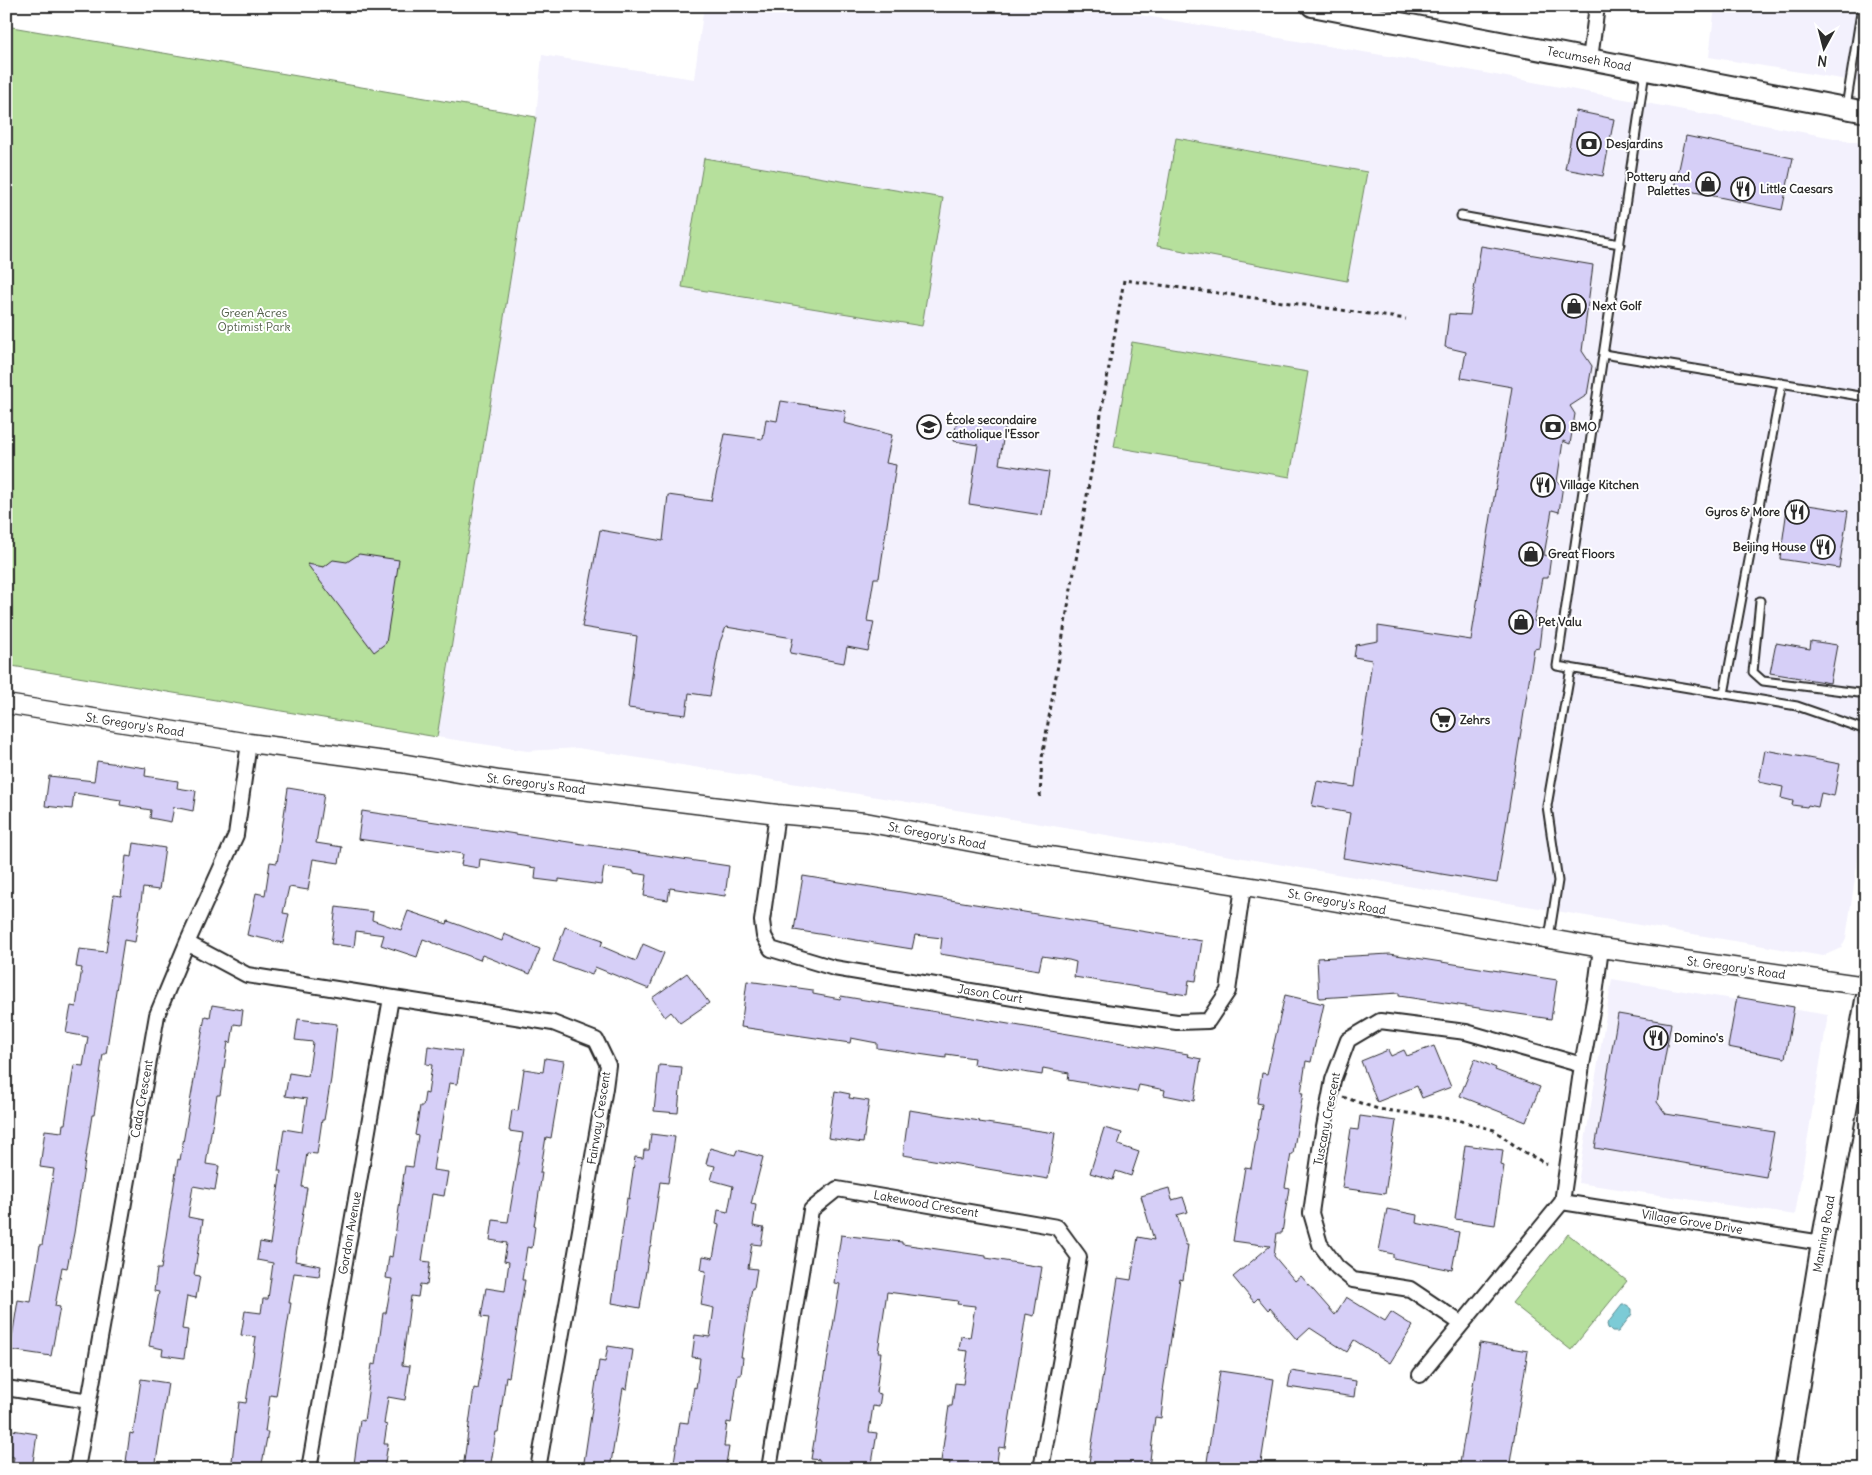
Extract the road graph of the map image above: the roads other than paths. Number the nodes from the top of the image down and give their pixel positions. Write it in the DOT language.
graph roads {
  1 [pos="1312,6"];
  2 [pos="1597,6"];
  3 [pos="1862,6"];
  4 [pos="1590,59"];
  5 [pos="1645,70"];
  6 [pos="1846,108"];
  7 [pos="1866,112"];
  8 [pos="1461,216"];
  9 [pos="1620,244"];
  10 [pos="1603,354"];
  11 [pos="1782,383"];
  12 [pos="1866,397"];
  13 [pos="1760,601"];
  14 [pos="1571,668"];
  15 [pos="1858,693"];
  16 [pos="1724,694"];
  17 [pos="6,704"];
  18 [pos="1866,730"];
  19 [pos="249,743"];
  20 [pos="777,814"];
  21 [pos="1243,887"];
  22 [pos="1548,938"];
  23 [pos="187,942"];
  24 [pos="1601,948"];
  25 [pos="1866,986"];
  26 [pos="391,998"];
  27 [pos="1866,1000"];
  28 [pos="1582,1065"];
  29 [pos="1562,1202"];
  30 [pos="1822,1243"];
  31 [pos="1462,1324"];
  32 [pos="1420,1375"];
  33 [pos="6,1388"];
  34 [pos="88,1401"];
  35 [pos="77,1469"];
  36 [pos="309,1469"];
  37 [pos="538,1469"];
  38 [pos="769,1469"];
  39 [pos="1041,1469"];
  40 [pos="1785,1469"];
  1 -- 4 [label="main road, Tecumseh Road"];
  2 -- 4 [label="street"];
  3 -- 6 [label="lane"];
  4 -- 5 [label="main road, Tecumseh Road"];
  5 -- 6 [label="main road, Tecumseh Road"];
  5 -- 9 [label="lane"];
  6 -- 7 [label="main road, Tecumseh Road"];
  8 -- 9 [label="lane"];
  9 -- 10 [label="lane"];
  10 -- 11 [label="lane"];
  10 -- 14 [label="lane"];
  11 -- 12 [label="lane"];
  11 -- 16 [label="lane"];
  13 -- 15 [label="lane"];
  14 -- 16 [label="lane"];
  14 -- 22 [label="lane"];
  16 -- 18 [label="lane"];
  17 -- 19 [label="street, St. Gregory's Road"];
  19 -- 20 [label="street, St. Gregory's Road"];
  19 -- 23 [label="street, Cada Crescent"];
  20 -- 21 [label="street, St. Gregory's Road"];
  20 -- 21 [label="street, Jason Court"];
  21 -- 22 [label="street, St. Gregory's Road"];
  22 -- 24 [label="street, St. Gregory's Road"];
  23 -- 26 [label="street, Fairway Crescent"];
  23 -- 34 [label="street, Cada Crescent"];
  24 -- 25 [label="street, St. Gregory's Road"];
  24 -- 28 [label="street"];
  26 -- 36 [label="street, Gordon Avenue"];
  26 -- 37 [label="street, Fairway Crescent"];
  27 -- 30 [label="main road, Manning Road"];
  28 -- 29 [label="street"];
  28 -- 31 [label="street, Tuscany Crescent"];
  29 -- 30 [label="street, Village Grove Drive"];
  29 -- 31 [label="street"];
  30 -- 40 [label="main road, Manning Road"];
  31 -- 32 [label="street"];
  33 -- 34 [label="street"];
  34 -- 35 [label="street, Cada Crescent"];
  38 -- 39 [label="street, Lakewood Crescent"];
}
